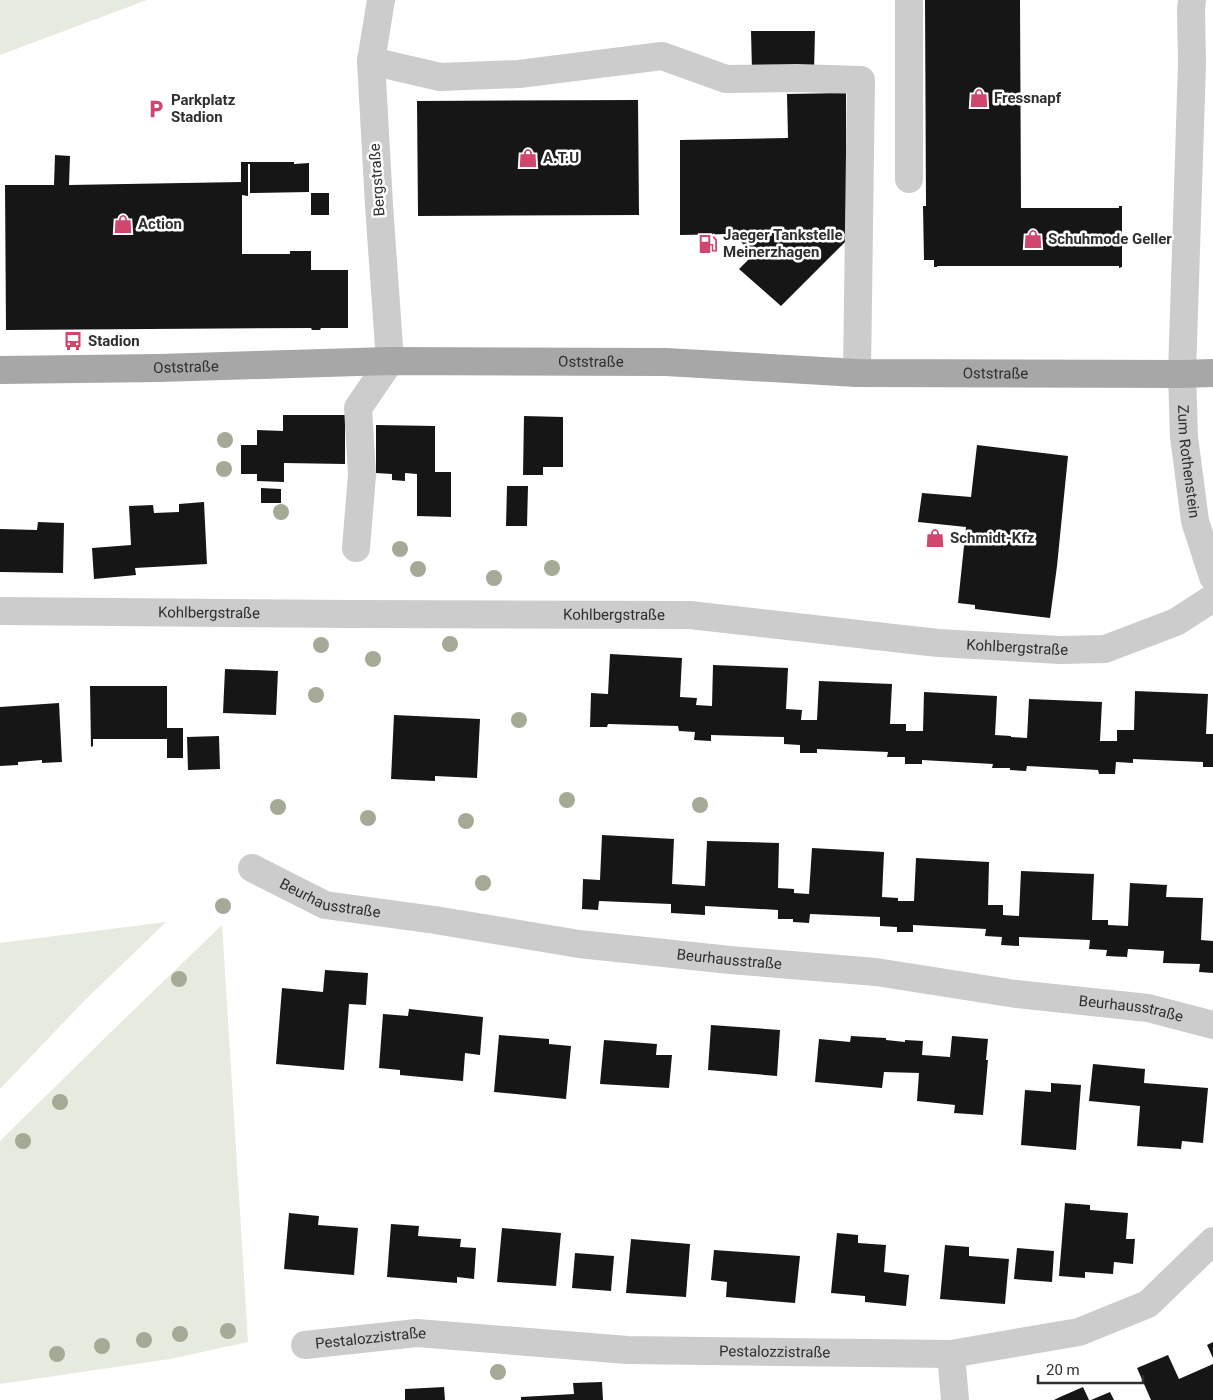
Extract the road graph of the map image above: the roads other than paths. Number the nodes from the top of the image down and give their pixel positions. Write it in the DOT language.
graph roads {
  1 [pos="381,0"];
  2 [pos="909,0"];
  3 [pos="1192,0"];
  4 [pos="371,61"];
  5 [pos="909,179"];
  6 [pos="390,361"];
  7 [pos="0,370"];
  8 [pos="857,373"];
  9 [pos="1213,373"];
  10 [pos="1182,374"];
  11 [pos="356,548"];
  12 [pos="1213,578"];
  13 [pos="1213,598"];
  14 [pos="0,611"];
  15 [pos="252,868"];
  16 [pos="1213,1025"];
  17 [pos="1213,1241"];
  18 [pos="305,1345"];
  19 [pos="951,1354"];
  20 [pos="955,1400"];
  1 -- 4 [label="street, Bergstraße"];
  2 -- 5 [label="street"];
  3 -- 10 [label="street"];
  4 -- 6 [label="street, Bergstraße"];
  4 -- 8 [label="street"];
  6 -- 7 [label="main road, Oststraße"];
  6 -- 8 [label="main road, Oststraße"];
  6 -- 11 [label="street"];
  8 -- 10 [label="main road, Oststraße"];
  9 -- 10 [label="main road, Oststraße"];
  10 -- 12 [label="street, Zum Rothenstein"];
  13 -- 14 [label="street, Kohlbergstraße"];
  15 -- 16 [label="street, Beurhausstraße"];
  17 -- 19 [label="street, Pestalozzistraße"];
  18 -- 19 [label="street, Pestalozzistraße"];
  19 -- 20 [label="street"];
}
